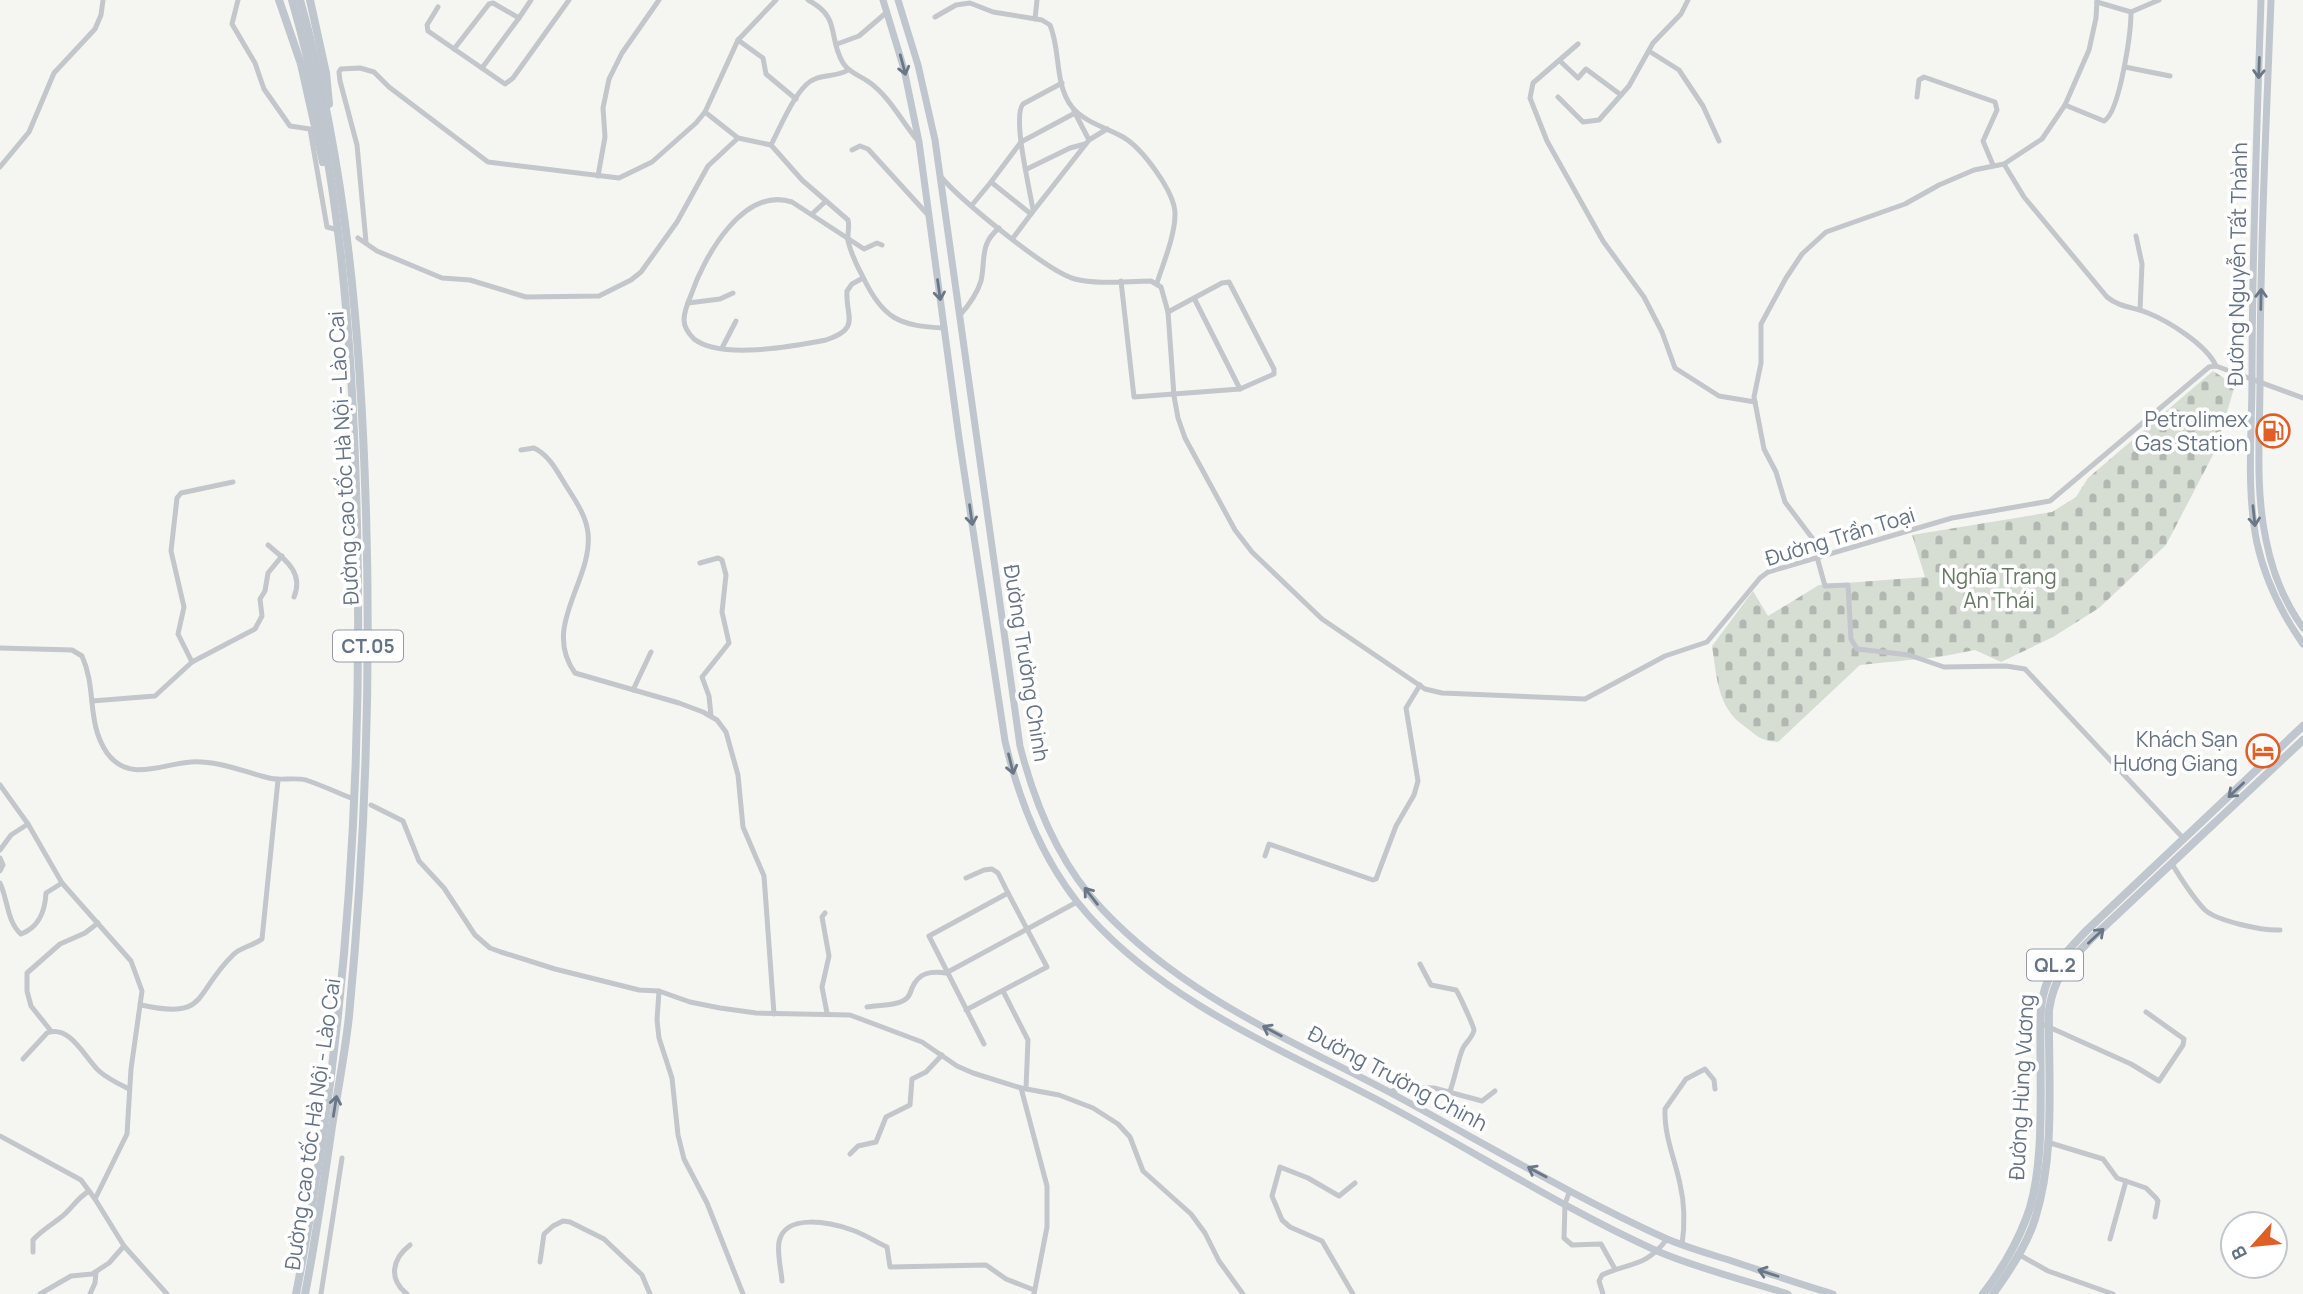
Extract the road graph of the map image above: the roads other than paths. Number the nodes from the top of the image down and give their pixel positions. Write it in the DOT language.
graph roads {
  1 [pos="103,0"];
  2 [pos="238,0"];
  3 [pos="279,0"];
  4 [pos="292,0"];
  5 [pos="300,0"];
  6 [pos="310,0"];
  7 [pos="531,0"];
  8 [pos="569,0"];
  9 [pos="659,0"];
  10 [pos="776,0"];
  11 [pos="808,0"];
  12 [pos="883,0"];
  13 [pos="898,0"];
  14 [pos="1037,0"];
  15 [pos="1688,0"];
  16 [pos="2159,0"];
  17 [pos="2261,0"];
  18 [pos="2271,0"];
  19 [pos="2097,1"];
  20 [pos="438,7"];
  21 [pos="887,12"];
  22 [pos="2131,12"];
  23 [pos="935,17"];
  24 [pos="519,18"];
  25 [pos="1035,19"];
  26 [pos="738,40"];
  27 [pos="837,44"];
  28 [pos="1578,44"];
  29 [pos="454,50"];
  30 [pos="1649,51"];
  31 [pos="1560,61"];
  32 [pos="2125,67"];
  33 [pos="482,68"];
  34 [pos="848,70"];
  35 [pos="2170,76"];
  36 [pos="1062,83"];
  37 [pos="1621,95"];
  38 [pos="1558,97"];
  39 [pos="1917,97"];
  40 [pos="796,99"];
  41 [pos="2065,105"];
  42 [pos="1073,110"];
  43 [pos="705,111"];
  44 [pos="1107,129"];
  45 [pos="331,138"];
  46 [pos="738,138"];
  47 [pos="1719,141"];
  48 [pos="919,142"];
  49 [pos="1021,142"];
  50 [pos="1087,142"];
  51 [pos="771,145"];
  52 [pos="852,150"];
  53 [pos="2004,163"];
  54 [pos="1993,165"];
  55 [pos="0,167"];
  56 [pos="1027,169"];
  57 [pos="598,176"];
  58 [pos="941,177"];
  59 [pos="990,182"];
  60 [pos="1030,192"];
  61 [pos="1044,195"];
  62 [pos="332,196"];
  63 [pos="826,201"];
  64 [pos="972,205"];
  65 [pos="1032,212"];
  66 [pos="813,214"];
  67 [pos="929,216"];
  68 [pos="999,228"];
  69 [pos="338,230"];
  70 [pos="2136,236"];
  71 [pos="358,238"];
  72 [pos="1013,238"];
  73 [pos="848,239"];
  74 [pos="366,242"];
  75 [pos="882,245"];
  76 [pos="952,260"];
  77 [pos="935,262"];
  78 [pos="863,278"];
  79 [pos="1121,281"];
  80 [pos="1157,283"];
  81 [pos="733,293"];
  82 [pos="1194,298"];
  83 [pos="688,303"];
  84 [pos="2140,310"];
  85 [pos="1168,312"];
  86 [pos="960,315"];
  87 [pos="736,321"];
  88 [pos="945,328"];
  89 [pos="722,348"];
  90 [pos="2216,366"];
  91 [pos="2252,380"];
  92 [pos="2260,383"];
  93 [pos="1240,389"];
  94 [pos="1174,396"];
  95 [pos="2303,398"];
  96 [pos="1755,402"];
  97 [pos="2256,432"];
  98 [pos="521,450"];
  99 [pos="233,482"];
  100 [pos="268,545"];
  101 [pos="1825,555"];
  102 [pos="282,556"];
  103 [pos="1817,557"];
  104 [pos="700,563"];
  105 [pos="294,597"];
  106 [pos="2303,628"];
  107 [pos="2303,644"];
  108 [pos="0,648"];
  109 [pos="651,652"];
  110 [pos="192,662"];
  111 [pos="1420,685"];
  112 [pos="633,690"];
  113 [pos="92,701"];
  114 [pos="711,716"];
  115 [pos="2303,726"];
  116 [pos="1019,740"];
  117 [pos="2303,740"];
  118 [pos="1006,743"];
  119 [pos="278,780"];
  120 [pos="0,785"];
  121 [pos="351,798"];
  122 [pos="371,805"];
  123 [pos="28,824"];
  124 [pos="2184,839"];
  125 [pos="2192,845"];
  126 [pos="0,850"];
  127 [pos="1265,856"];
  128 [pos="0,858"];
  129 [pos="2172,864"];
  130 [pos="0,872"];
  131 [pos="966,878"];
  132 [pos="0,883"];
  133 [pos="62,883"];
  134 [pos="1008,893"];
  135 [pos="1077,902"];
  136 [pos="825,912"];
  137 [pos="98,923"];
  138 [pos="1028,930"];
  139 [pos="2280,930"];
  140 [pos="1125,932"];
  141 [pos="1115,943"];
  142 [pos="1420,964"];
  143 [pos="946,973"];
  144 [pos="659,991"];
  145 [pos="1003,991"];
  146 [pos="141,1005"];
  147 [pos="867,1007"];
  148 [pos="966,1010"];
  149 [pos="2146,1012"];
  150 [pos="827,1013"];
  151 [pos="774,1014"];
  152 [pos="2040,1023"];
  153 [pos="2049,1028"];
  154 [pos="51,1031"];
  155 [pos="984,1044"];
  156 [pos="942,1055"];
  157 [pos="23,1059"];
  158 [pos="1024,1088"];
  159 [pos="129,1089"];
  160 [pos="1715,1089"];
  161 [pos="1450,1091"];
  162 [pos="1494,1091"];
  163 [pos="1389,1092"];
  164 [pos="0,1136"];
  165 [pos="2047,1142"];
  166 [pos="850,1154"];
  167 [pos="342,1158"];
  168 [pos="2126,1181"];
  169 [pos="1354,1183"];
  170 [pos="1570,1190"];
  171 [pos="89,1191"];
  172 [pos="95,1199"];
  173 [pos="1565,1204"];
  174 [pos="2155,1217"];
  175 [pos="2110,1238"];
  176 [pos="1667,1239"];
  177 [pos="410,1245"];
  178 [pos="1682,1245"];
  179 [pos="124,1246"];
  180 [pos="1658,1251"];
  181 [pos="33,1252"];
  182 [pos="2018,1254"];
  183 [pos="540,1262"];
  184 [pos="1615,1269"];
  185 [pos="96,1272"];
  186 [pos="782,1281"];
  187 [pos="1034,1292"];
  188 [pos="40,1294"];
  189 [pos="90,1294"];
  190 [pos="167,1294"];
  191 [pos="296,1294"];
  192 [pos="305,1294"];
  193 [pos="321,1294"];
  194 [pos="407,1294"];
  195 [pos="650,1294"];
  196 [pos="743,1294"];
  197 [pos="1243,1294"];
  198 [pos="1353,1294"];
  199 [pos="1603,1294"];
  200 [pos="1788,1294"];
  201 [pos="1833,1294"];
  202 [pos="1983,1294"];
  203 [pos="1993,1294"];
  204 [pos="2113,1294"];
  1 -- 55 [label="street"];
  2 -- 69 [label="street"];
  3 -- 62 [label="highway"];
  4 -- 62 [label="highway, Đường cao tốc Hà Nội - Lào Cai / CT.05"];
  5 -- 45 [label="highway, Đường cao tốc Hà Nội - Lào Cai / CT.05"];
  6 -- 45 [label="highway"];
  7 -- 24 [label="street"];
  8 -- 33 [label="street"];
  9 -- 57 [label="street"];
  10 -- 26 [label="street"];
  11 -- 27 [label="street"];
  12 -- 21 [label="main road, Đường Trường Chinh"];
  13 -- 58 [label="main road, Đường Trường Chinh"];
  14 -- 25 [label="street"];
  15 -- 30 [label="street"];
  16 -- 22 [label="street"];
  17 -- 91 [label="main road, Đường Nguyễn Tất Thành, one-way"];
  92 -- 18 [label="main road, Đường Nguyễn Tất Thành, one-way"];
  19 -- 22 [label="street"];
  19 -- 41 [label="street"];
  20 -- 29 [label="street"];
  21 -- 27 [label="street"];
  21 -- 48 [label="main road, Đường Trường Chinh, one-way"];
  22 -- 32 [label="street"];
  23 -- 25 [label="street"];
  24 -- 29 [label="street"];
  24 -- 33 [label="street"];
  25 -- 36 [label="street"];
  26 -- 40 [label="street"];
  26 -- 43 [label="street"];
  27 -- 34 [label="street"];
  28 -- 31 [label="street"];
  29 -- 33 [label="street"];
  30 -- 37 [label="street"];
  30 -- 47 [label="street"];
  31 -- 37 [label="street"];
  31 -- 96 [label="street"];
  32 -- 35 [label="street"];
  32 -- 41 [label="street"];
  34 -- 40 [label="street"];
  34 -- 48 [label="street"];
  36 -- 42 [label="street"];
  36 -- 49 [label="street"];
  37 -- 38 [label="street"];
  39 -- 54 [label="street"];
  40 -- 51 [label="street"];
  41 -- 53 [label="street"];
  42 -- 44 [label="street"];
  42 -- 49 [label="street"];
  42 -- 50 [label="street"];
  43 -- 46 [label="street"];
  43 -- 57 [label="street"];
  44 -- 50 [label="street"];
  44 -- 80 [label="street"];
  192 -- 45 [label="highway, Đường cao tốc Hà Nội - Lào Cai / CT.05, one-way"];
  46 -- 51 [label="street"];
  46 -- 74 [label="street"];
  48 -- 67 [label="main road, Đường Trường Chinh"];
  49 -- 56 [label="street"];
  49 -- 59 [label="street"];
  50 -- 56 [label="street"];
  50 -- 61 [label="street"];
  51 -- 63 [label="street"];
  52 -- 67 [label="street"];
  53 -- 54 [label="street"];
  53 -- 84 [label="street"];
  54 -- 96 [label="street"];
  56 -- 60 [label="street"];
  57 -- 74 [label="street"];
  58 -- 64 [label="street"];
  58 -- 76 [label="main road, Đường Trường Chinh"];
  59 -- 64 [label="street"];
  59 -- 65 [label="street"];
  60 -- 61 [label="street"];
  60 -- 65 [label="street"];
  61 -- 65 [label="street"];
  62 -- 191 [label="highway, Đường cao tốc Hà Nội - Lào Cai / CT.05"];
  63 -- 66 [label="street"];
  63 -- 73 [label="street"];
  64 -- 68 [label="street"];
  65 -- 72 [label="street"];
  66 -- 73 [label="street"];
  66 -- 83 [label="street"];
  67 -- 77 [label="main road, Đường Trường Chinh"];
  68 -- 72 [label="street"];
  68 -- 86 [label="street"];
  70 -- 84 [label="street"];
  71 -- 74 [label="street"];
  72 -- 79 [label="street"];
  73 -- 75 [label="street"];
  73 -- 78 [label="street"];
  76 -- 77 [label="main road"];
  76 -- 86 [label="main road, Đường Trường Chinh"];
  77 -- 88 [label="main road, Đường Trường Chinh, one-way"];
  78 -- 88 [label="street"];
  78 -- 89 [label="street"];
  79 -- 80 [label="street"];
  79 -- 94 [label="street"];
  80 -- 85 [label="street, Đường Trần Toại"];
  81 -- 83 [label="street"];
  82 -- 85 [label="street"];
  82 -- 93 [label="street"];
  82 -- 93 [label="street"];
  83 -- 89 [label="street"];
  84 -- 90 [label="street"];
  85 -- 94 [label="street, Đường Trần Toại"];
  86 -- 116 [label="main road, Đường Trường Chinh"];
  87 -- 89 [label="street"];
  88 -- 118 [label="main road, Đường Trường Chinh, one-way"];
  90 -- 91 [label="street"];
  90 -- 101 [label="street, Đường Trần Toại"];
  91 -- 92 [label="street"];
  91 -- 97 [label="main road, Đường Nguyễn Tất Thành"];
  92 -- 95 [label="street"];
  92 -- 97 [label="main road, Đường Nguyễn Tất Thành"];
  93 -- 94 [label="street"];
  94 -- 111 [label="street, Đường Trần Toại"];
  96 -- 101 [label="street"];
  97 -- 106 [label="main road, Đường Nguyễn Tất Thành"];
  97 -- 107 [label="main road, Đường Nguyễn Tất Thành, one-way"];
  98 -- 112 [label="street"];
  99 -- 110 [label="street"];
  100 -- 102 [label="street"];
  101 -- 103 [label="street, Đường Trần Toại"];
  102 -- 105 [label="street"];
  102 -- 110 [label="street"];
  103 -- 111 [label="street, Đường Trần Toại"];
  103 -- 124 [label="street"];
  104 -- 114 [label="street"];
  108 -- 113 [label="street"];
  109 -- 112 [label="street"];
  110 -- 113 [label="street"];
  111 -- 127 [label="street"];
  112 -- 114 [label="street"];
  113 -- 119 [label="street"];
  114 -- 151 [label="street"];
  115 -- 124 [label="highway, Đường Hùng Vương / QL.2, one-way"];
  116 -- 118 [label="main road"];
  140 -- 116 [label="main road, Đường Trường Chinh, one-way"];
  117 -- 125 [label="highway, Đường Hùng Vương / QL.2"];
  118 -- 135 [label="main road, Đường Trường Chinh, one-way"];
  119 -- 121 [label="street"];
  119 -- 146 [label="street"];
  120 -- 123 [label="street"];
  122 -- 144 [label="street"];
  123 -- 126 [label="street"];
  123 -- 133 [label="street"];
  124 -- 125 [label="street"];
  124 -- 152 [label="highway, Đường Hùng Vương / QL.2"];
  125 -- 129 [label="highway, Đường Hùng Vương / QL.2"];
  128 -- 130 [label="street"];
  129 -- 139 [label="street"];
  153 -- 129 [label="highway, Đường Hùng Vương / QL.2, one-way"];
  131 -- 134 [label="street"];
  132 -- 133 [label="street"];
  133 -- 137 [label="street"];
  134 -- 138 [label="street"];
  134 -- 143 [label="street"];
  135 -- 138 [label="street"];
  135 -- 141 [label="main road, Đường Trường Chinh"];
  136 -- 150 [label="street"];
  137 -- 146 [label="street"];
  137 -- 154 [label="street"];
  138 -- 143 [label="street"];
  138 -- 145 [label="street"];
  140 -- 141 [label="main road"];
  163 -- 140 [label="main road, Đường Trường Chinh, one-way"];
  141 -- 173 [label="main road, Đường Trường Chinh"];
  142 -- 161 [label="street"];
  143 -- 147 [label="street"];
  143 -- 148 [label="street"];
  144 -- 151 [label="street"];
  144 -- 196 [label="street"];
  145 -- 148 [label="street"];
  145 -- 158 [label="street"];
  146 -- 159 [label="street"];
  148 -- 155 [label="street"];
  149 -- 153 [label="street"];
  150 -- 151 [label="street"];
  150 -- 156 [label="street"];
  152 -- 153 [label="street"];
  152 -- 202 [label="highway, Đường Hùng Vương / QL.2"];
  153 -- 165 [label="highway, Đường Hùng Vương / QL.2"];
  154 -- 157 [label="street"];
  154 -- 159 [label="street"];
  156 -- 158 [label="street"];
  156 -- 166 [label="street"];
  158 -- 187 [label="street"];
  158 -- 197 [label="street"];
  159 -- 172 [label="street"];
  160 -- 178 [label="street"];
  161 -- 162 [label="street"];
  161 -- 163 [label="street"];
  170 -- 163 [label="main road, Đường Trường Chinh, one-way"];
  164 -- 171 [label="street"];
  165 -- 168 [label="street"];
  165 -- 182 [label="highway, Đường Hùng Vương / QL.2"];
  167 -- 193 [label="street"];
  168 -- 174 [label="street"];
  168 -- 175 [label="street"];
  169 -- 198 [label="street"];
  170 -- 173 [label="street"];
  170 -- 176 [label="main road, Đường Trường Chinh"];
  171 -- 172 [label="street"];
  171 -- 181 [label="street"];
  172 -- 179 [label="street"];
  173 -- 180 [label="main road, Đường Trường Chinh"];
  173 -- 184 [label="street"];
  176 -- 178 [label="main road, Đường Trường Chinh"];
  176 -- 180 [label="street"];
  177 -- 194 [label="street"];
  201 -- 178 [label="main road, Đường Trường Chinh, one-way"];
  179 -- 185 [label="street"];
  179 -- 190 [label="street"];
  180 -- 184 [label="street"];
  180 -- 200 [label="main road, Đường Trường Chinh"];
  182 -- 203 [label="highway, Đường Hùng Vương / QL.2"];
  182 -- 204 [label="street"];
  183 -- 195 [label="street"];
  184 -- 199 [label="street"];
  185 -- 188 [label="street"];
  185 -- 189 [label="street"];
  186 -- 187 [label="street"];
}
